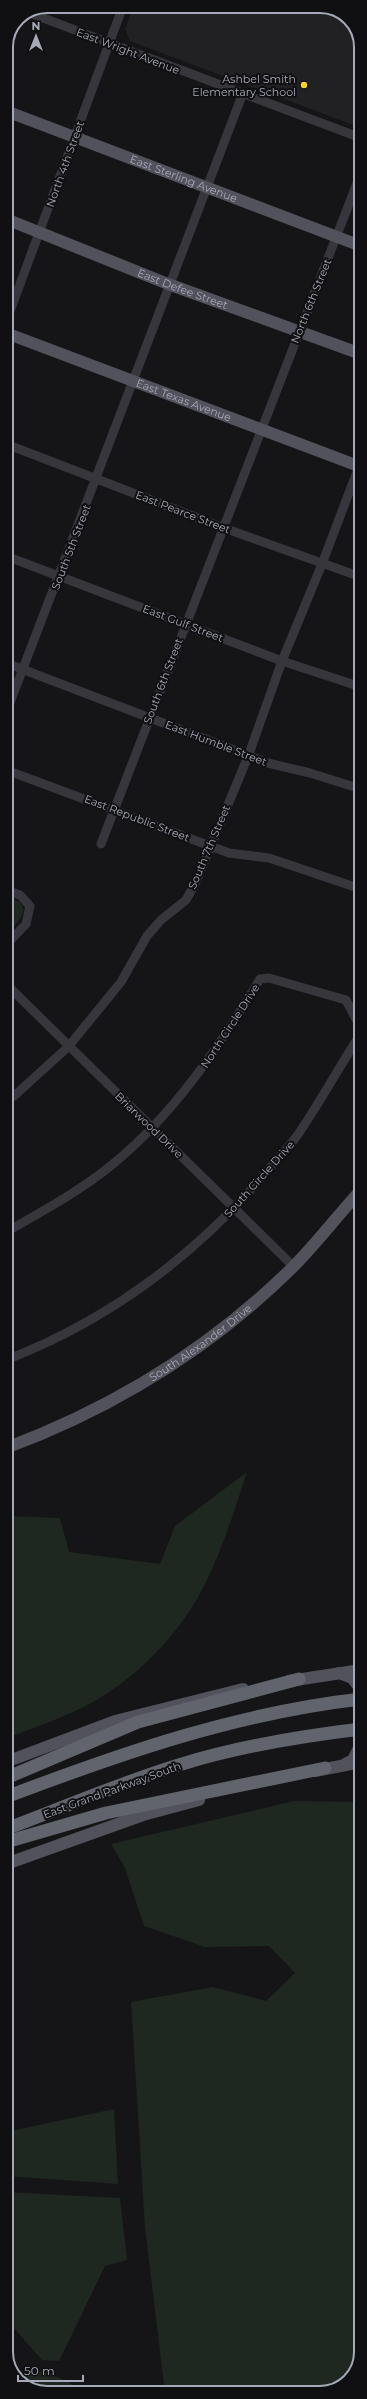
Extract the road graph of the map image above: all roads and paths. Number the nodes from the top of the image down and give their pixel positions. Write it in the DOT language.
graph roads {
  1 [pos="120,13"];
  2 [pos="36,15"];
  3 [pos="108,44"];
  4 [pos="243,93"];
  5 [pos="13,114"];
  6 [pos="354,135"];
  7 [pos="74,137"];
  8 [pos="207,188"];
  9 [pos="354,192"];
  10 [pos="13,222"];
  11 [pos="40,232"];
  12 [pos="337,237"];
  13 [pos="354,243"];
  14 [pos="168,284"];
  15 [pos="13,303"];
  16 [pos="299,331"];
  17 [pos="13,336"];
  18 [pos="354,351"];
  19 [pos="134,380"];
  20 [pos="262,429"];
  21 [pos="13,447"];
  22 [pos="354,463"];
  23 [pos="96,478"];
  24 [pos="354,481"];
  25 [pos="224,528"];
  26 [pos="13,559"];
  27 [pos="322,564"];
  28 [pos="354,575"];
  29 [pos="59,577"];
  30 [pos="185,624"];
  31 [pos="282,661"];
  32 [pos="13,666"];
  33 [pos="23,670"];
  34 [pos="354,685"];
  35 [pos="13,695"];
  36 [pos="150,718"];
  37 [pos="249,754"];
  38 [pos="13,772"];
  39 [pos="354,787"];
  40 [pos="114,808"];
  41 [pos="101,844"];
  42 [pos="210,846"];
  43 [pos="354,887"];
  44 [pos="13,892"];
  45 [pos="13,938"];
  46 [pos="295,985"];
  47 [pos="13,991"];
  48 [pos="354,1015"];
  49 [pos="354,1044"];
  50 [pos="68,1047"];
  51 [pos="13,1096"];
  52 [pos="152,1127"];
  53 [pos="354,1198"];
  54 [pos="234,1209"];
  55 [pos="13,1228"];
  56 [pos="294,1266"];
  57 [pos="13,1357"];
  58 [pos="13,1445"];
  59 [pos="349,1671"];
  60 [pos="299,1679"];
  61 [pos="354,1680"];
  62 [pos="354,1700"];
  63 [pos="354,1730"];
  64 [pos="354,1758"];
  65 [pos="13,1759"];
  66 [pos="354,1763"];
  67 [pos="345,1764"];
  68 [pos="325,1768"];
  69 [pos="13,1775"];
  70 [pos="13,1794"];
  71 [pos="13,1827"];
  72 [pos="13,1840"];
  73 [pos="13,1861"];
  1 -- 3 [label="street, North 4th Street"];
  2 -- 3 [label="street, East Wright Avenue"];
  3 -- 4 [label="street, East Wright Avenue"];
  3 -- 7 [label="street, North 4th Street"];
  4 -- 6 [label="street, East Wright Avenue"];
  4 -- 8 [label="street, South 5th Street"];
  5 -- 7 [label="main road, East Sterling Avenue"];
  7 -- 8 [label="main road, East Sterling Avenue"];
  7 -- 11 [label="street, North 4th Street"];
  8 -- 12 [label="main road, East Sterling Avenue"];
  8 -- 14 [label="street, South 5th Street"];
  9 -- 12 [label="street, North 6th Street"];
  10 -- 11 [label="main road, East Defee Street"];
  11 -- 14 [label="main road, East Defee Street"];
  11 -- 15 [label="street, North 4th Street"];
  12 -- 13 [label="main road, East Sterling Avenue"];
  12 -- 16 [label="street, North 6th Street"];
  14 -- 16 [label="main road, East Defee Street"];
  14 -- 19 [label="street, South 5th Street"];
  16 -- 18 [label="main road, East Defee Street"];
  16 -- 20 [label="street, North 6th Street"];
  17 -- 19 [label="main road, East Texas Avenue"];
  19 -- 20 [label="main road, East Texas Avenue"];
  19 -- 23 [label="street, South 5th Street"];
  20 -- 22 [label="main road, East Texas Avenue"];
  20 -- 25 [label="street, South 6th Street"];
  21 -- 23 [label="street, East Pearce Street"];
  23 -- 25 [label="street, East Pearce Street"];
  23 -- 29 [label="street, South 5th Street"];
  24 -- 27 [label="street, South 7th Street"];
  25 -- 27 [label="street, East Pearce Street"];
  25 -- 30 [label="street, South 6th Street"];
  26 -- 29 [label="street, East Gulf Street"];
  27 -- 28 [label="street, East Pearce Street"];
  27 -- 31 [label="street, South 7th Street"];
  29 -- 30 [label="street, East Gulf Street"];
  29 -- 33 [label="street, South 5th Street"];
  30 -- 31 [label="street, East Gulf Street"];
  30 -- 36 [label="street, South 6th Street"];
  31 -- 34 [label="street, East Gulf Street"];
  31 -- 37 [label="street, South 7th Street"];
  32 -- 33 [label="street, East Humble Street"];
  33 -- 35 [label="street, South 5th Street"];
  33 -- 36 [label="street, East Humble Street"];
  36 -- 37 [label="street, East Humble Street"];
  36 -- 40 [label="street, South 6th Street"];
  37 -- 39 [label="street, East Humble Street"];
  37 -- 42 [label="street, South 7th Street"];
  38 -- 40 [label="street, East Republic Street"];
  40 -- 41 [label="street, South 6th Street"];
  40 -- 42 [label="street, East Republic Street"];
  42 -- 43 [label="street, East Republic Street"];
  42 -- 50 [label="street, South 7th Street"];
  44 -- 45 [label="street"];
  46 -- 48 [label="street, South Circle Drive"];
  46 -- 52 [label="street, North Circle Drive"];
  47 -- 50 [label="street, Briarwood Drive"];
  49 -- 54 [label="street, South Circle Drive"];
  50 -- 51 [label="street, South 7th Street"];
  50 -- 52 [label="street, Briarwood Drive"];
  52 -- 54 [label="street, Briarwood Drive"];
  52 -- 55 [label="street, North Circle Drive"];
  53 -- 56 [label="main road, South Alexander Drive"];
  54 -- 56 [label="street, Briarwood Drive"];
  54 -- 57 [label="street, South Circle Drive"];
  56 -- 58 [label="main road, South Alexander Drive"];
  59 -- 60 [label="main road"];
  59 -- 61 [label="main road"];
  60 -- 65 [label="main road"];
  60 -- 69 [label="highway"];
  62 -- 70 [label="highway"];
  63 -- 71 [label="highway, East Grand Parkway South"];
  64 -- 67 [label="main road"];
  66 -- 67 [label="main road"];
  67 -- 68 [label="main road"];
  68 -- 72 [label="highway"];
  68 -- 73 [label="main road"];
}
